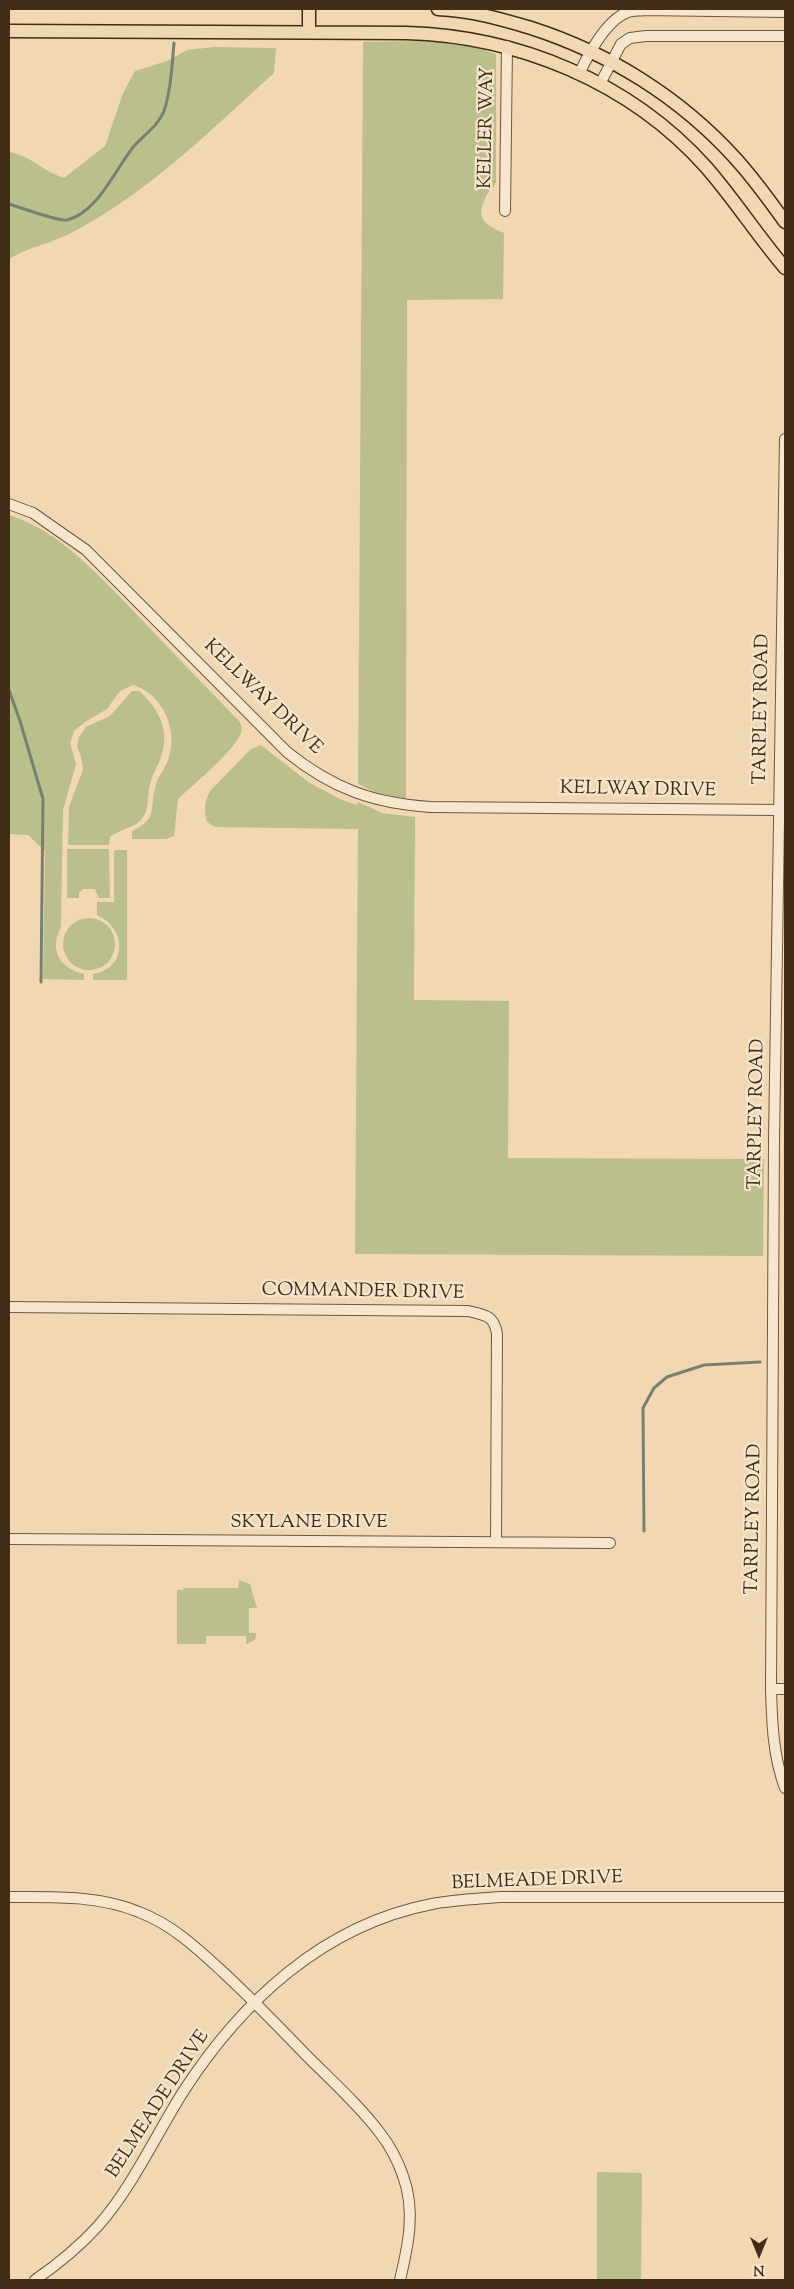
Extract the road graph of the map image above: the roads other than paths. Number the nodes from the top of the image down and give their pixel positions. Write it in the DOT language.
graph roads {
  1 [pos="309,9"];
  2 [pos="438,9"];
  3 [pos="785,12"];
  4 [pos="9,31"];
  5 [pos="309,32"];
  6 [pos="785,36"];
  7 [pos="507,46"];
  8 [pos="591,50"];
  9 [pos="612,63"];
  10 [pos="579,74"];
  11 [pos="600,84"];
  12 [pos="505,211"];
  13 [pos="785,222"];
  14 [pos="785,268"];
  15 [pos="785,439"];
  16 [pos="9,504"];
  17 [pos="778,810"];
  18 [pos="9,1307"];
  19 [pos="9,1539"];
  20 [pos="496,1542"];
  21 [pos="610,1543"];
  22 [pos="771,1689"];
  23 [pos="785,1689"];
  24 [pos="785,1788"];
  25 [pos="9,1897"];
  26 [pos="785,1897"];
  27 [pos="254,2001"];
  28 [pos="35,2280"];
  29 [pos="400,2280"];
  1 -- 5 [label="main road"];
  2 -- 8 [label="main road"];
  3 -- 8 [label="street"];
  4 -- 5 [label="main road"];
  5 -- 7 [label="main road"];
  6 -- 9 [label="street"];
  7 -- 10 [label="main road"];
  7 -- 12 [label="street, KELLER WAY"];
  8 -- 9 [label="main road"];
  8 -- 10 [label="street"];
  9 -- 11 [label="street"];
  9 -- 13 [label="main road"];
  10 -- 11 [label="main road"];
  11 -- 14 [label="main road"];
  15 -- 17 [label="street, TARPLEY ROAD"];
  16 -- 17 [label="street, KELLWAY DRIVE"];
  17 -- 22 [label="street, TARPLEY ROAD"];
  18 -- 20 [label="street, COMMANDER DRIVE"];
  19 -- 20 [label="street, SKYLANE DRIVE"];
  20 -- 21 [label="street, SKYLANE DRIVE"];
  22 -- 23 [label="street"];
  22 -- 24 [label="street, TARPLEY ROAD"];
  25 -- 27 [label="street"];
  26 -- 27 [label="street, BELMEADE DRIVE"];
  27 -- 28 [label="street, BELMEADE DRIVE"];
  27 -- 29 [label="street"];
}
